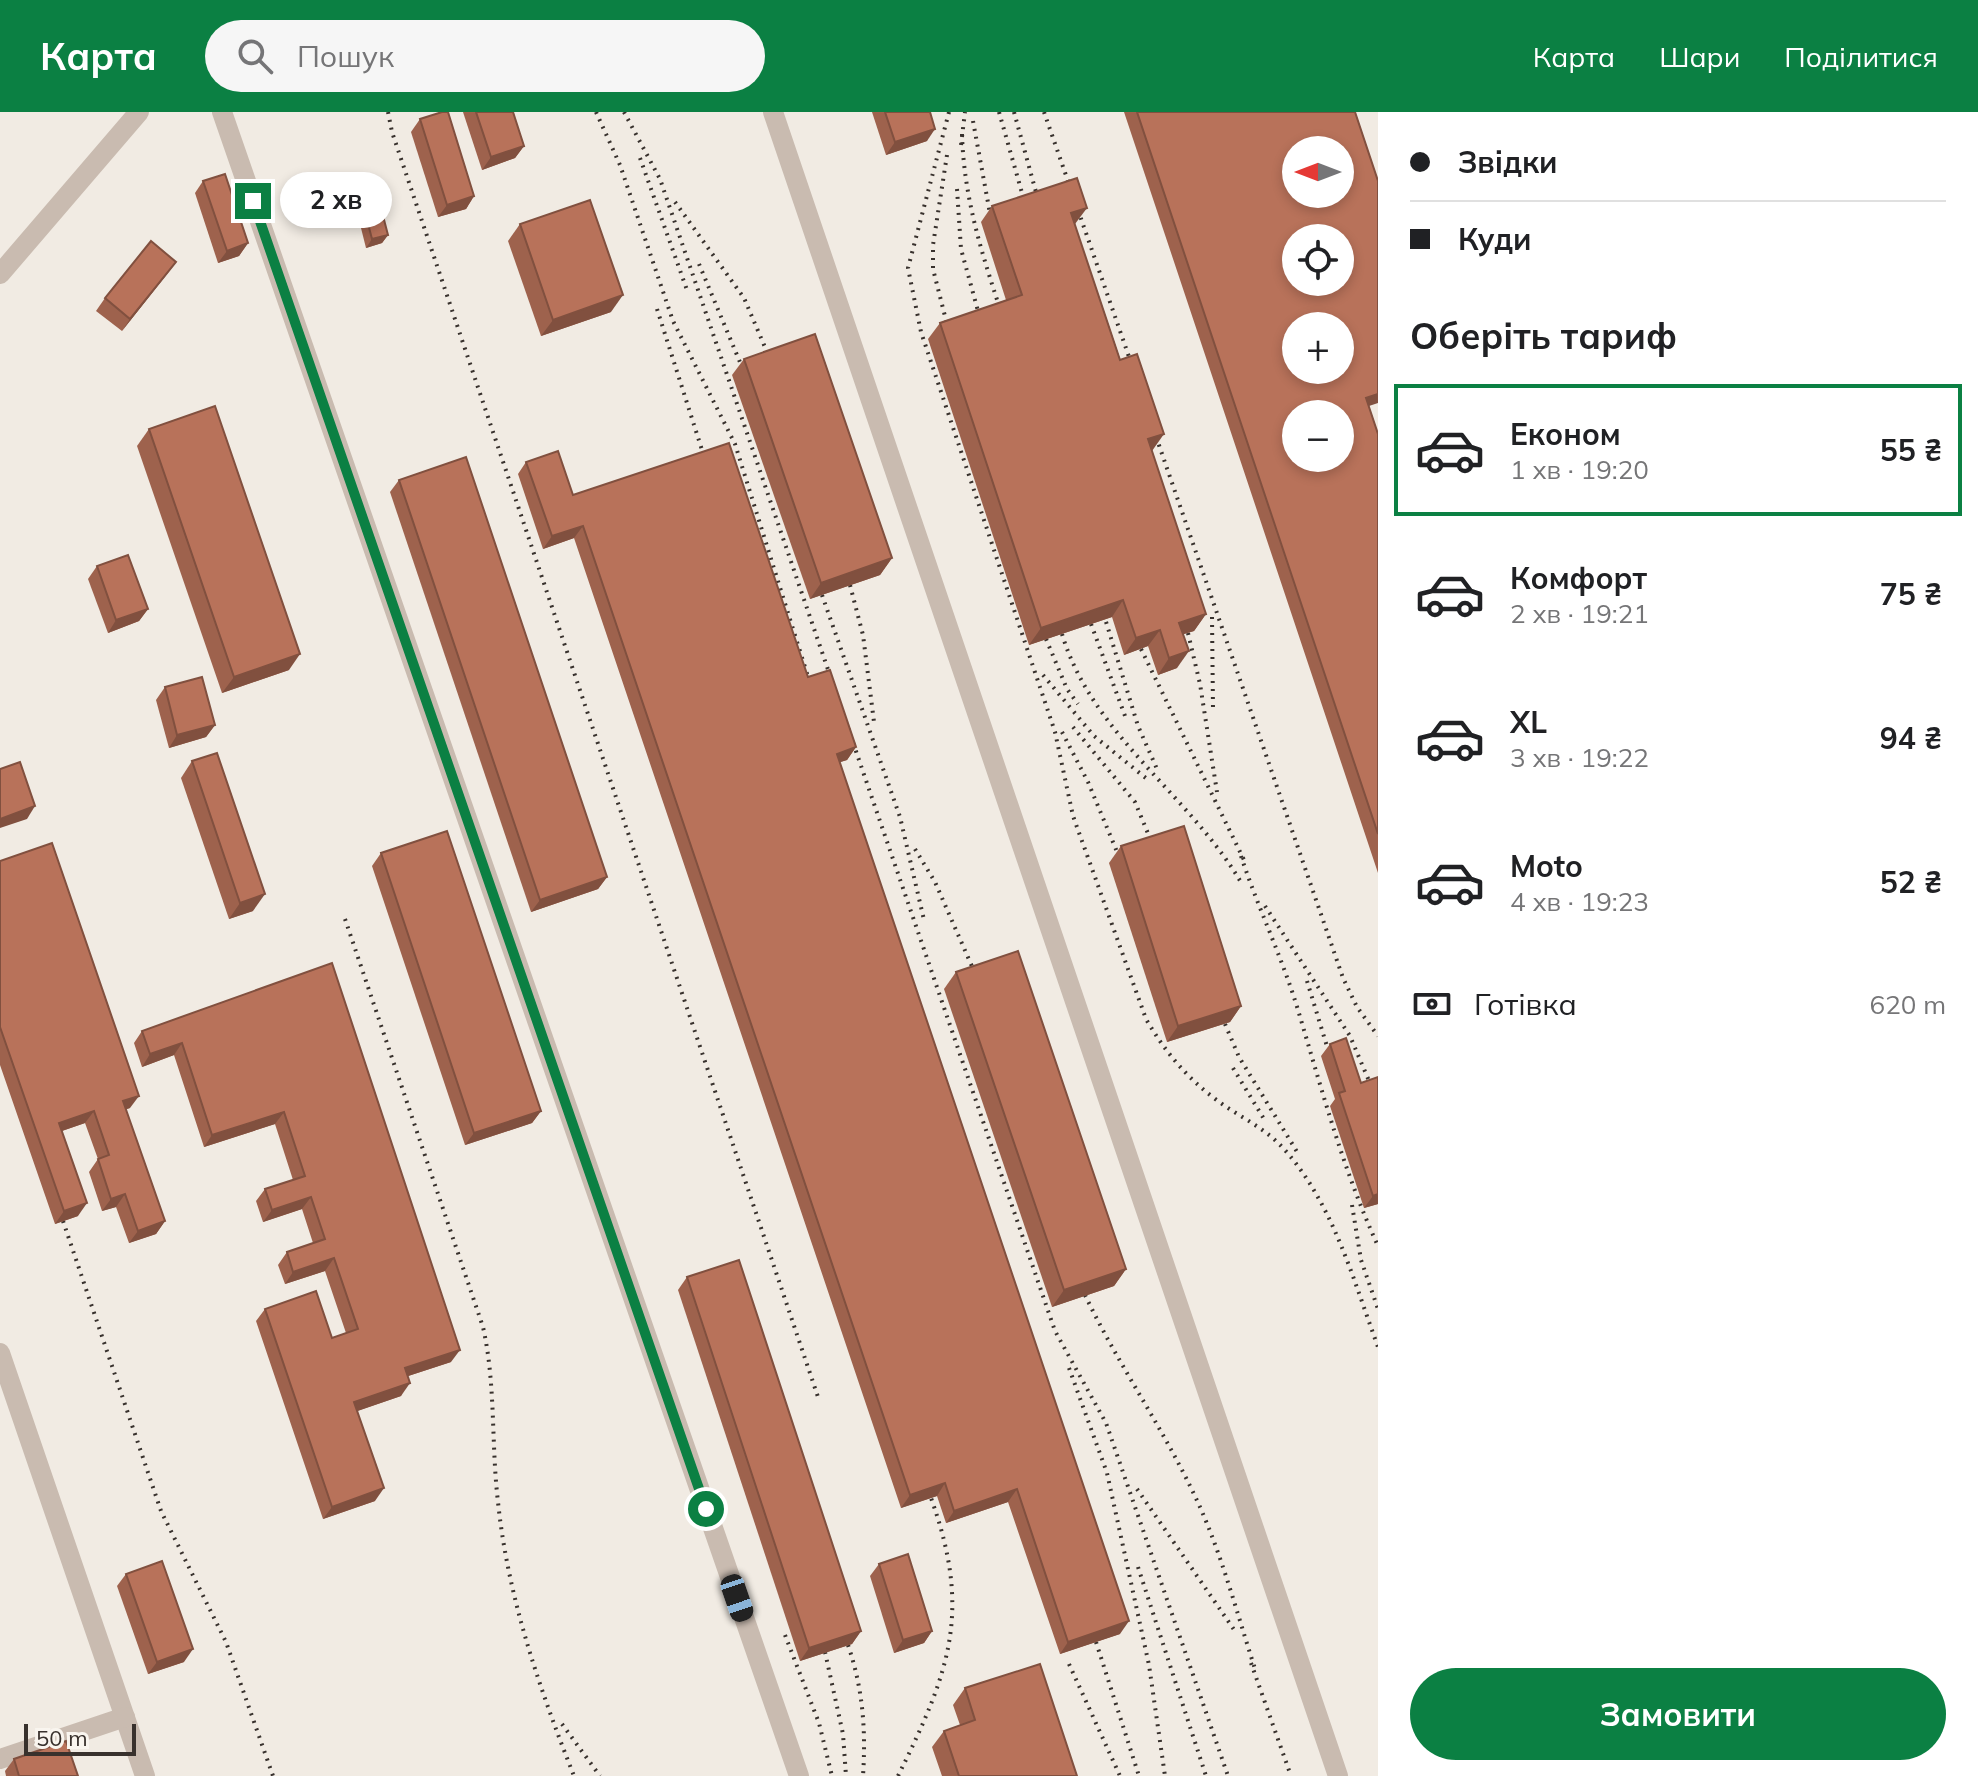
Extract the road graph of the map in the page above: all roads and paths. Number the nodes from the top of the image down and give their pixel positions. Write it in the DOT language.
graph roads {
  1 [pos="139,112"];
  2 [pos="222,112"];
  3 [pos="773,112"];
  4 [pos="0,274"];
  5 [pos="0,1353"];
  6 [pos="125,1717"];
  7 [pos="0,1759"];
  8 [pos="145,1776"];
  9 [pos="799,1776"];
  10 [pos="1338,1776"];
  1 -- 4 [label="lane"];
  2 -- 9 [label="lane"];
  3 -- 10 [label="lane"];
  5 -- 6 [label="lane"];
  6 -- 7 [label="lane"];
  6 -- 8 [label="lane"];
}
